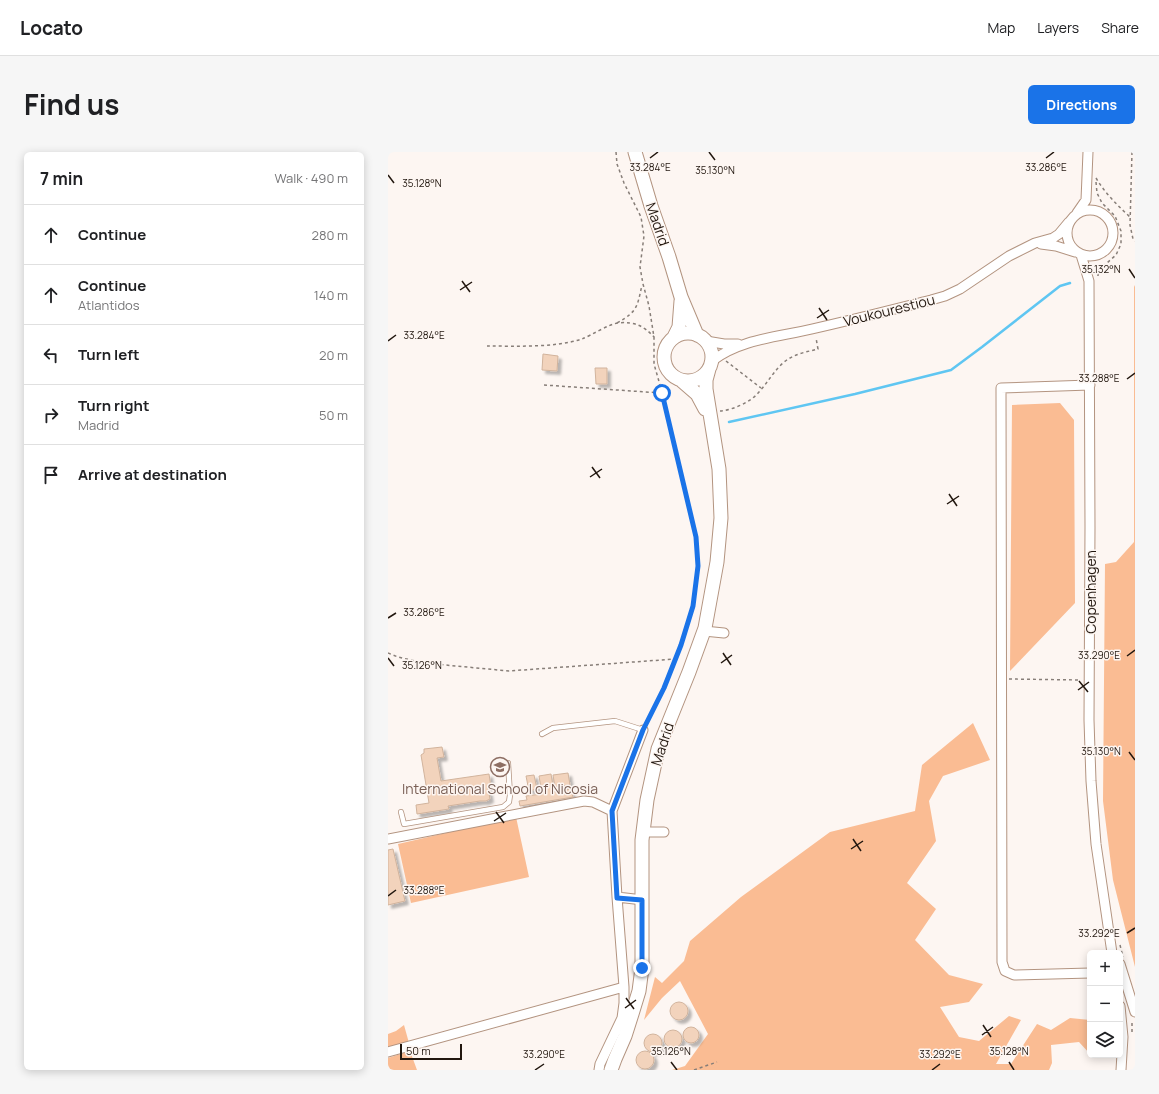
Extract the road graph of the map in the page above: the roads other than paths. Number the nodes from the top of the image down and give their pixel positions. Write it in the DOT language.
graph roads {
  1 [pos="635,152"];
  2 [pos="1088,152"];
  3 [pos="1076,214"];
  4 [pos="1069,222"];
  5 [pos="1035,244"];
  6 [pos="1078,254"];
  7 [pos="681,297"];
  8 [pos="674,337"];
  9 [pos="701,338"];
  10 [pos="745,344"];
  11 [pos="710,365"];
  12 [pos="682,381"];
  13 [pos="1090,385"];
  14 [pos="715,416"];
  15 [pos="704,631"];
  16 [pos="724,633"];
  17 [pos="643,730"];
  18 [pos="542,734"];
  19 [pos="508,763"];
  20 [pos="612,811"];
  21 [pos="401,812"];
  22 [pos="642,832"];
  23 [pos="664,832"];
  24 [pos="388,839"];
  25 [pos="617,898"];
  26 [pos="642,900"];
  27 [pos="1106,909"];
  28 [pos="1112,950"];
  29 [pos="1118,950"];
  30 [pos="1123,966"];
  31 [pos="1087,973"];
  32 [pos="624,987"];
  33 [pos="1135,1012"];
  34 [pos="1122,1022"];
  35 [pos="388,1052"];
  36 [pos="599,1070"];
  37 [pos="611,1070"];
  38 [pos="1121,1070"];
  1 -- 7 [label="street, Madrid"];
  2 -- 3 [label="street"];
  3 -- 4 [label="street"];
  3 -- 6 [label="street"];
  4 -- 5 [label="street, Voukourestiou"];
  4 -- 6 [label="street"];
  5 -- 6 [label="street"];
  5 -- 10 [label="street, Voukourestiou"];
  6 -- 13 [label="street, Copenhagen"];
  7 -- 8 [label="street, Madrid"];
  7 -- 9 [label="street, Madrid"];
  8 -- 9 [label="street"];
  8 -- 12 [label="street"];
  9 -- 10 [label="street"];
  9 -- 11 [label="street"];
  10 -- 11 [label="street, Voukourestiou"];
  11 -- 12 [label="street"];
  11 -- 14 [label="street, Madrid"];
  12 -- 14 [label="street, Madrid"];
  13 -- 27 [label="street, Copenhagen"];
  13 -- 31 [label="street"];
  14 -- 15 [label="street, Madrid"];
  15 -- 16 [label="street"];
  15 -- 22 [label="street, Madrid"];
  17 -- 18 [label="lane"];
  17 -- 20 [label="street"];
  19 -- 21 [label="lane"];
  20 -- 24 [label="street"];
  20 -- 25 [label="street"];
  22 -- 23 [label="street"];
  22 -- 26 [label="street, Madrid"];
  25 -- 26 [label="street"];
  25 -- 32 [label="street"];
  26 -- 37 [label="street, Madrid"];
  27 -- 28 [label="street, Copenhagen"];
  27 -- 29 [label="street"];
  30 -- 33 [label="street"];
  32 -- 35 [label="street"];
  32 -- 36 [label="street"];
  34 -- 38 [label="street"];
}
